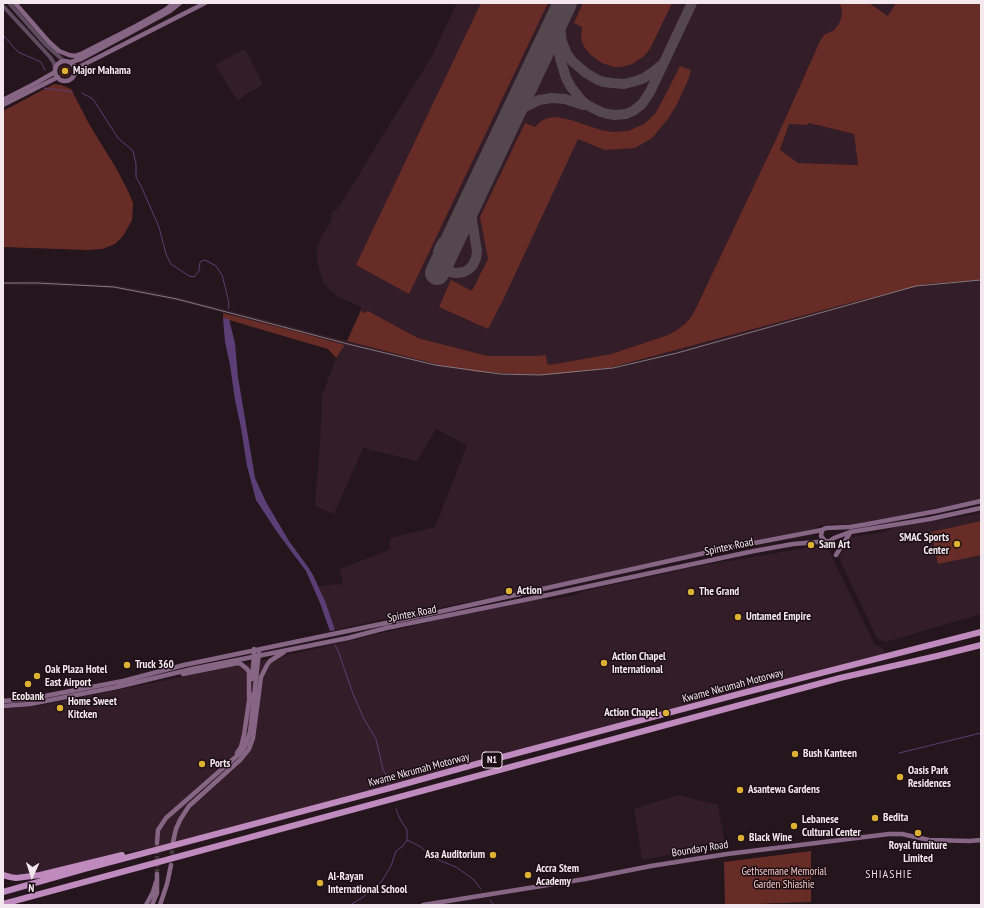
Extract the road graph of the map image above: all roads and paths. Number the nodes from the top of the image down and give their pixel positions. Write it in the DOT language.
graph roads {
  1 [pos="9,3"];
  2 [pos="15,3"];
  3 [pos="174,3"];
  4 [pos="180,3"];
  5 [pos="205,3"];
  6 [pos="3,6"];
  7 [pos="64,61"];
  8 [pos="71,62"];
  9 [pos="75,70"];
  10 [pos="56,73"];
  11 [pos="3,100"];
  12 [pos="3,105"];
  13 [pos="981,502"];
  14 [pos="981,508"];
  15 [pos="831,528"];
  16 [pos="822,530"];
  17 [pos="850,532"];
  18 [pos="834,538"];
  19 [pos="825,541"];
  20 [pos="836,555"];
  21 [pos="981,632"];
  22 [pos="981,645"];
  23 [pos="256,649"];
  24 [pos="287,650"];
  25 [pos="257,656"];
  26 [pos="161,676"];
  27 [pos="249,697"];
  28 [pos="3,701"];
  29 [pos="3,706"];
  30 [pos="233,759"];
  31 [pos="212,777"];
  32 [pos="221,777"];
  33 [pos="981,840"];
  34 [pos="173,842"];
  35 [pos="157,843"];
  36 [pos="151,851"];
  37 [pos="171,865"];
  38 [pos="157,874"];
  39 [pos="3,875"];
  40 [pos="157,881"];
  41 [pos="3,892"];
  42 [pos="3,904"];
  43 [pos="146,905"];
  44 [pos="152,905"];
  45 [pos="160,905"];
  46 [pos="423,905"];
  1 -- 7 [label="street"];
  2 -- 3 [label="main road"];
  4 -- 8 [label="main road"];
  5 -- 9 [label="main road"];
  6 -- 10 [label="street"];
  7 -- 8 [label="main road"];
  7 -- 10 [label="main road"];
  8 -- 9 [label="main road"];
  9 -- 10 [label="main road"];
  10 -- 11 [label="main road"];
  10 -- 12 [label="main road"];
  13 -- 15 [label="main road, Spintex Road"];
  14 -- 17 [label="main road, Spintex Road"];
  15 -- 16 [label="main road, Spintex Road"];
  15 -- 18 [label="main road"];
  16 -- 19 [label="main road"];
  16 -- 23 [label="main road, Spintex Road"];
  17 -- 18 [label="main road, Spintex Road"];
  17 -- 20 [label="main road"];
  18 -- 19 [label="main road, Spintex Road"];
  19 -- 24 [label="main road, Spintex Road"];
  21 -- 36 [label="highway, Kwame Nkrumah Motorway / N1"];
  22 -- 42 [label="highway, Kwame Nkrumah Motorway / N1"];
  23 -- 25 [label="main road"];
  23 -- 28 [label="main road, Spintex Road"];
  24 -- 25 [label="main road, Spintex Road"];
  24 -- 32 [label="main road"];
  25 -- 26 [label="main road, Spintex Road"];
  25 -- 27 [label="main road"];
  25 -- 30 [label="main road"];
  26 -- 27 [label="main road"];
  26 -- 29 [label="main road, Spintex Road"];
  27 -- 30 [label="main road"];
  30 -- 31 [label="main road"];
  31 -- 32 [label="main road"];
  31 -- 35 [label="main road"];
  32 -- 34 [label="main road"];
  33 -- 46 [label="main road, Boundary Road"];
  36 -- 39 [label="highway"];
  36 -- 41 [label="highway, Kwame Nkrumah Motorway / N1"];
  37 -- 45 [label="main road"];
  38 -- 40 [label="main road"];
  40 -- 43 [label="main road"];
  40 -- 44 [label="main road"];
}
